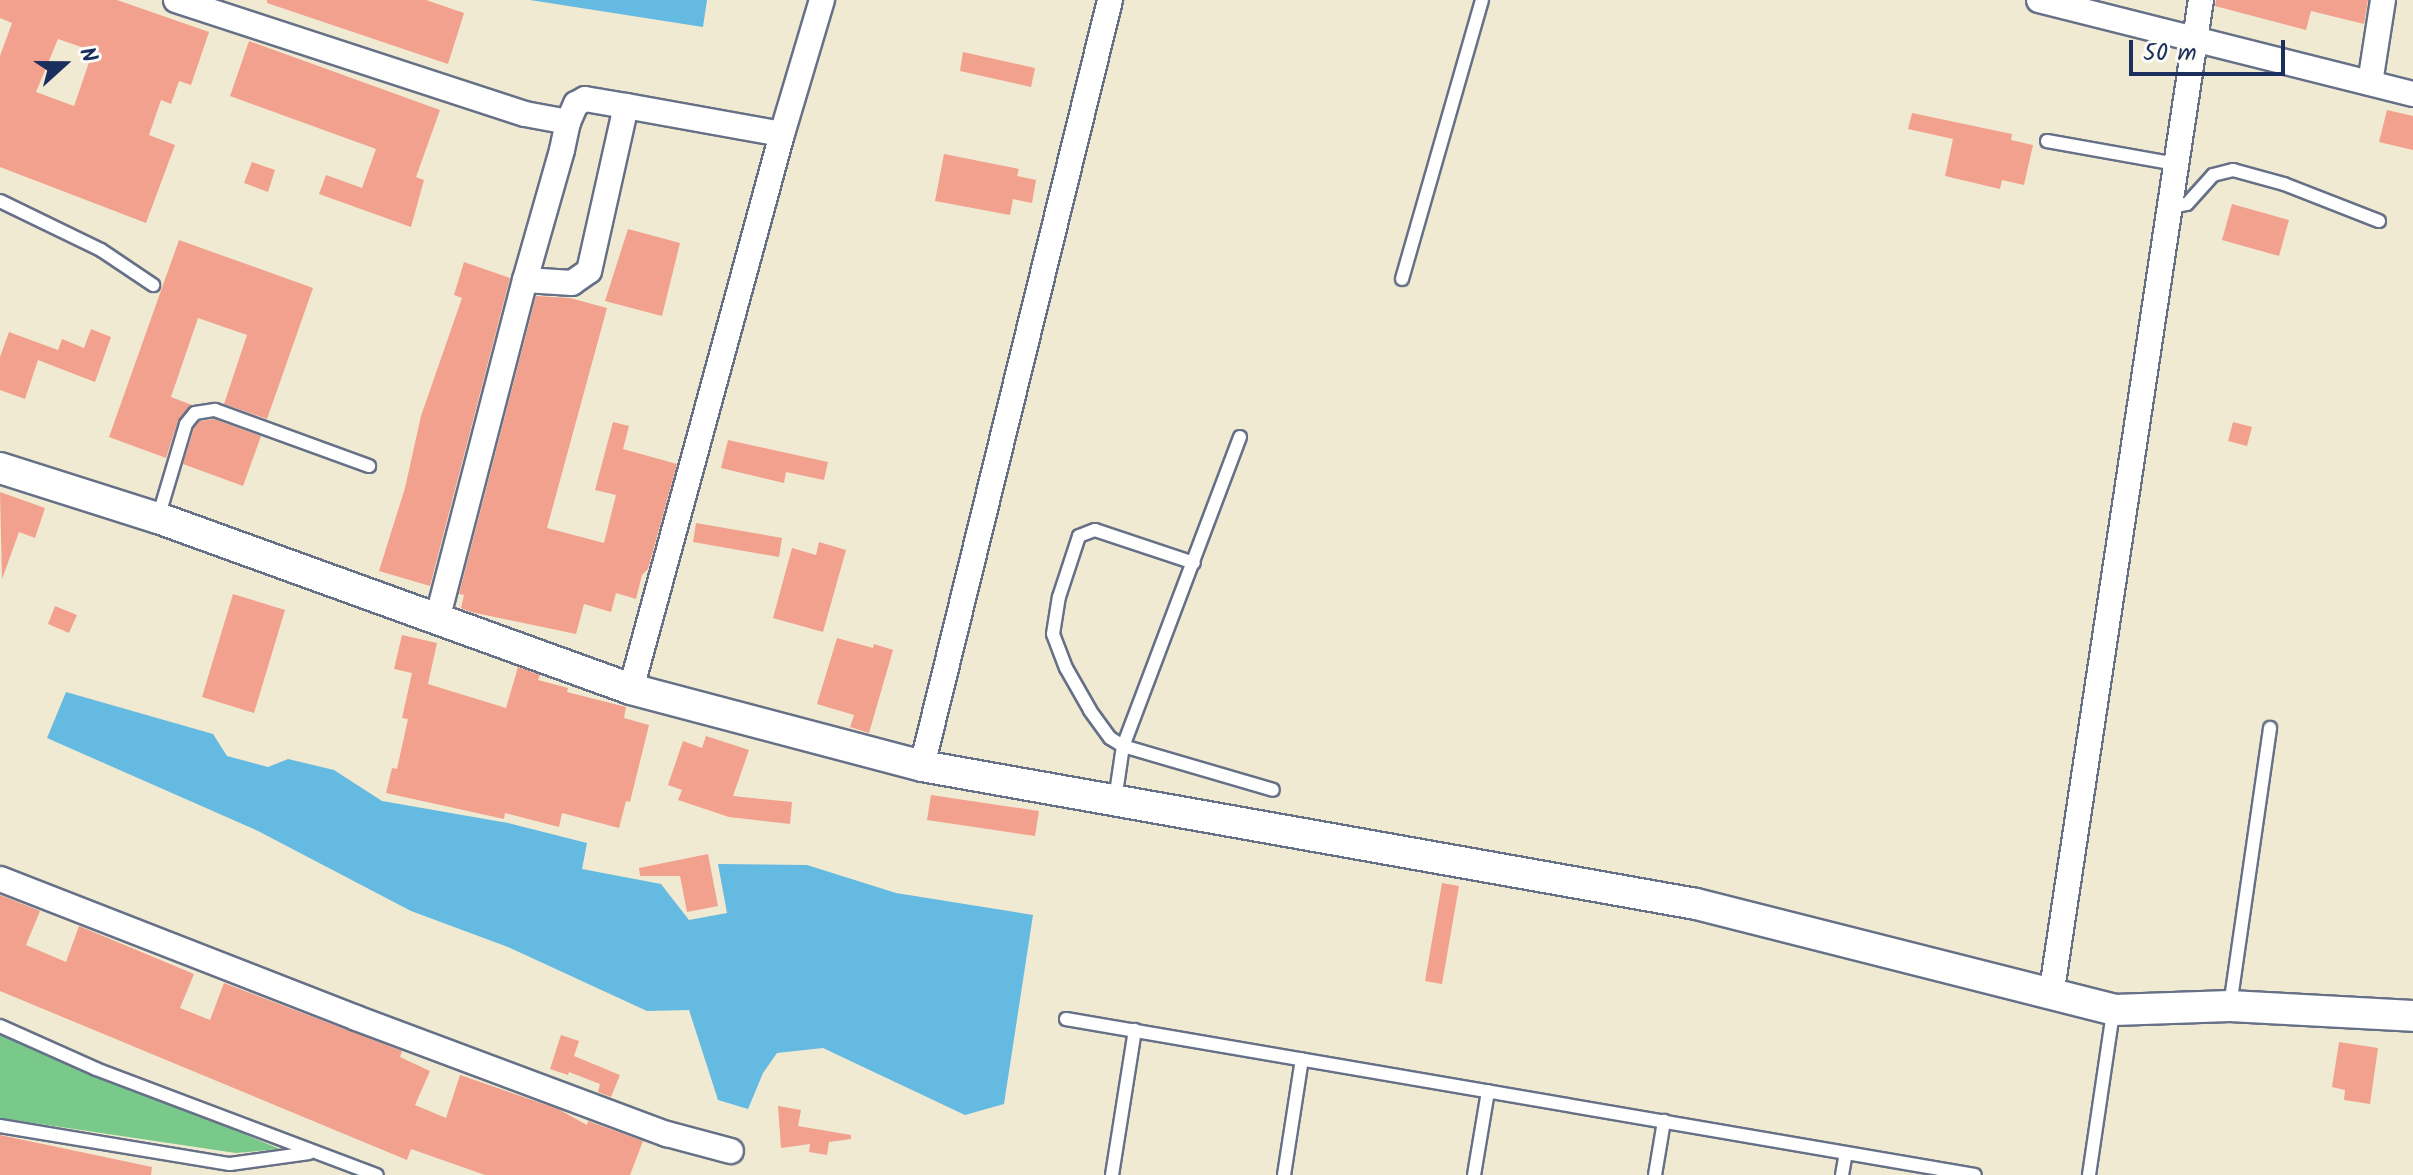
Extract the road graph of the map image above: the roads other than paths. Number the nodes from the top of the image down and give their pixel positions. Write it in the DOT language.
graph roads {
  1 [pos="176,0"];
  2 [pos="822,0"];
  3 [pos="1110,0"];
  4 [pos="1482,0"];
  5 [pos="2039,0"];
  6 [pos="2201,0"];
  7 [pos="2383,0"];
  8 [pos="2195,37"];
  9 [pos="2370,83"];
  10 [pos="2413,94"];
  11 [pos="626,106"];
  12 [pos="568,122"];
  13 [pos="782,134"];
  14 [pos="2047,141"];
  15 [pos="2176,164"];
  16 [pos="0,201"];
  17 [pos="2169,208"];
  18 [pos="2379,221"];
  19 [pos="1402,279"];
  20 [pos="525,280"];
  21 [pos="153,285"];
  22 [pos="1240,437"];
  23 [pos="369,466"];
  24 [pos="0,468"];
  25 [pos="158,518"];
  26 [pos="1194,563"];
  27 [pos="437,620"];
  28 [pos="631,689"];
  29 [pos="2270,728"];
  30 [pos="1123,746"];
  31 [pos="922,766"];
  32 [pos="1273,790"];
  33 [pos="1115,800"];
  34 [pos="0,879"];
  35 [pos="2051,996"];
  36 [pos="2230,1006"];
  37 [pos="2114,1010"];
  38 [pos="2413,1016"];
  39 [pos="1066,1019"];
  40 [pos="0,1026"];
  41 [pos="1135,1030"];
  42 [pos="1302,1059"];
  43 [pos="1488,1091"];
  44 [pos="1664,1121"];
  45 [pos="0,1126"];
  46 [pos="731,1151"];
  47 [pos="311,1153"];
  48 [pos="1846,1153"];
  49 [pos="377,1175"];
  50 [pos="1112,1175"];
  51 [pos="1284,1175"];
  52 [pos="1474,1175"];
  53 [pos="1655,1175"];
  54 [pos="1842,1175"];
  55 [pos="1975,1175"];
  56 [pos="2089,1175"];
  1 -- 12 [label="street"];
  2 -- 13 [label="street"];
  3 -- 31 [label="street"];
  4 -- 19 [label="lane"];
  5 -- 8 [label="street"];
  6 -- 8 [label="street"];
  7 -- 9 [label="street"];
  8 -- 9 [label="street"];
  8 -- 15 [label="street"];
  9 -- 10 [label="street"];
  11 -- 12 [label="street"];
  11 -- 13 [label="street"];
  11 -- 20 [label="street"];
  12 -- 20 [label="street"];
  13 -- 28 [label="street"];
  14 -- 15 [label="lane"];
  15 -- 17 [label="street"];
  16 -- 21 [label="lane"];
  17 -- 18 [label="lane"];
  17 -- 35 [label="street"];
  20 -- 27 [label="street"];
  22 -- 26 [label="lane"];
  23 -- 25 [label="lane"];
  24 -- 25 [label="street"];
  25 -- 27 [label="street"];
  26 -- 30 [label="lane"];
  26 -- 30 [label="lane"];
  27 -- 28 [label="street"];
  28 -- 31 [label="street"];
  29 -- 36 [label="lane"];
  30 -- 32 [label="lane"];
  30 -- 33 [label="lane"];
  31 -- 33 [label="street"];
  33 -- 35 [label="street"];
  34 -- 46 [label="street"];
  35 -- 37 [label="street"];
  36 -- 37 [label="street"];
  36 -- 38 [label="street"];
  37 -- 56 [label="lane"];
  39 -- 41 [label="lane"];
  40 -- 47 [label="lane"];
  41 -- 42 [label="lane"];
  41 -- 50 [label="lane"];
  42 -- 43 [label="lane"];
  42 -- 51 [label="lane"];
  43 -- 44 [label="lane"];
  43 -- 52 [label="lane"];
  44 -- 48 [label="lane"];
  44 -- 53 [label="lane"];
  45 -- 47 [label="lane"];
  47 -- 49 [label="lane"];
  48 -- 54 [label="lane"];
  48 -- 55 [label="lane"];
}
